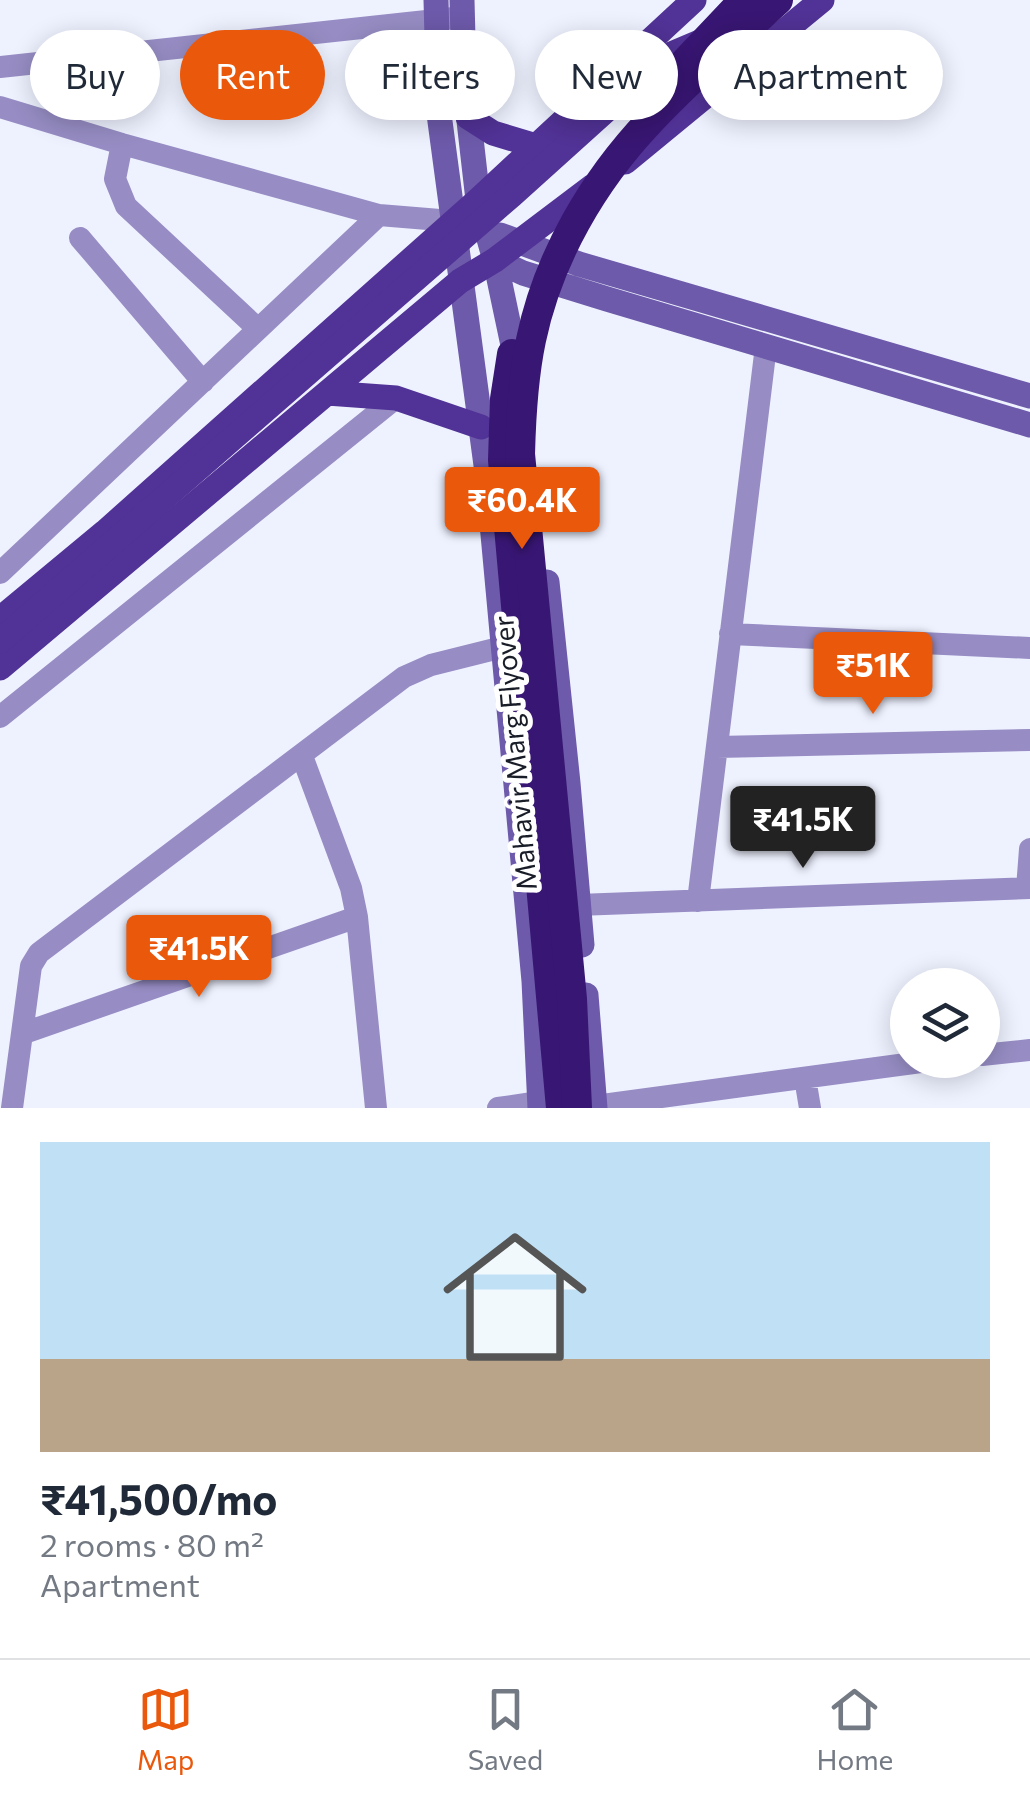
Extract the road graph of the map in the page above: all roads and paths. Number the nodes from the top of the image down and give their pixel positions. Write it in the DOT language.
graph roads {
  1 [pos="694,0"];
  2 [pos="744,0"];
  3 [pos="778,0"];
  4 [pos="822,0"];
  5 [pos="449,9"];
  6 [pos="714,30"];
  7 [pos="698,43"];
  8 [pos="698,47"];
  9 [pos="0,67"];
  10 [pos="0,107"];
  11 [pos="468,120"];
  12 [pos="473,120"];
  13 [pos="122,144"];
  14 [pos="536,146"];
  15 [pos="478,200"];
  16 [pos="379,215"];
  17 [pos="452,221"];
  18 [pos="486,229"];
  19 [pos="80,238"];
  20 [pos="518,242"];
  21 [pos="495,260"];
  22 [pos="460,281"];
  23 [pos="258,329"];
  24 [pos="766,346"];
  25 [pos="203,382"];
  26 [pos="326,393"];
  27 [pos="1030,396"];
  28 [pos="396,398"];
  29 [pos="1030,426"];
  30 [pos="481,427"];
  31 [pos="0,573"];
  32 [pos="0,620"];
  33 [pos="730,634"];
  34 [pos="0,642"];
  35 [pos="503,647"];
  36 [pos="1030,648"];
  37 [pos="0,668"];
  38 [pos="0,717"];
  39 [pos="1030,740"];
  40 [pos="717,747"];
  41 [pos="302,756"];
  42 [pos="1030,848"];
  43 [pos="1028,888"];
  44 [pos="698,901"];
  45 [pos="578,906"];
  46 [pos="357,917"];
  47 [pos="24,1033"];
  48 [pos="1030,1050"];
  49 [pos="1000,1054"];
  50 [pos="890,1066"];
  51 [pos="805,1078"];
  52 [pos="547,1106"];
  53 [pos="589,1107"];
  54 [pos="12,1108"];
  55 [pos="376,1108"];
  56 [pos="498,1108"];
  57 [pos="810,1108"];
  1 -- 14 [label="main road"];
  2 -- 6 [label="highway, Mahavir Marg Flyover, bridge"];
  3 -- 53 [label="highway, Mahavir Marg Flyover, bridge"];
  4 -- 20 [label="main road"];
  5 -- 9 [label="street"];
  5 -- 17 [label="street"];
  7 -- 34 [label="main road, bridge"];
  8 -- 52 [label="highway, Mahavir Marg Flyover, bridge"];
  10 -- 13 [label="street"];
  11 -- 15 [label="street"];
  12 -- 14 [label="main road"];
  13 -- 16 [label="street"];
  13 -- 23 [label="street"];
  14 -- 15 [label="main road"];
  15 -- 17 [label="main road"];
  15 -- 18 [label="street"];
  16 -- 17 [label="street"];
  16 -- 23 [label="street"];
  17 -- 18 [label="street"];
  17 -- 22 [label="street"];
  17 -- 32 [label="main road"];
  18 -- 20 [label="street"];
  18 -- 21 [label="street"];
  19 -- 25 [label="street"];
  20 -- 21 [label="main road"];
  20 -- 27 [label="street"];
  21 -- 22 [label="main road"];
  21 -- 24 [label="street"];
  21 -- 45 [label="street"];
  22 -- 26 [label="main road"];
  22 -- 30 [label="street"];
  23 -- 25 [label="street"];
  24 -- 29 [label="street"];
  24 -- 33 [label="street"];
  25 -- 31 [label="street"];
  26 -- 28 [label="main road"];
  26 -- 37 [label="main road"];
  28 -- 30 [label="main road"];
  28 -- 38 [label="street"];
  30 -- 35 [label="street"];
  33 -- 36 [label="street"];
  33 -- 40 [label="street"];
  35 -- 41 [label="street"];
  35 -- 52 [label="street"];
  39 -- 40 [label="street"];
  40 -- 44 [label="street"];
  41 -- 46 [label="street"];
  41 -- 47 [label="street"];
  42 -- 43 [label="street"];
  43 -- 44 [label="street"];
  44 -- 45 [label="street"];
  45 -- 53 [label="street"];
  46 -- 47 [label="street"];
  46 -- 55 [label="street"];
  47 -- 54 [label="street"];
  48 -- 49 [label="street"];
  50 -- 51 [label="street"];
  51 -- 53 [label="street"];
  51 -- 57 [label="street"];
  52 -- 56 [label="street"];
}
